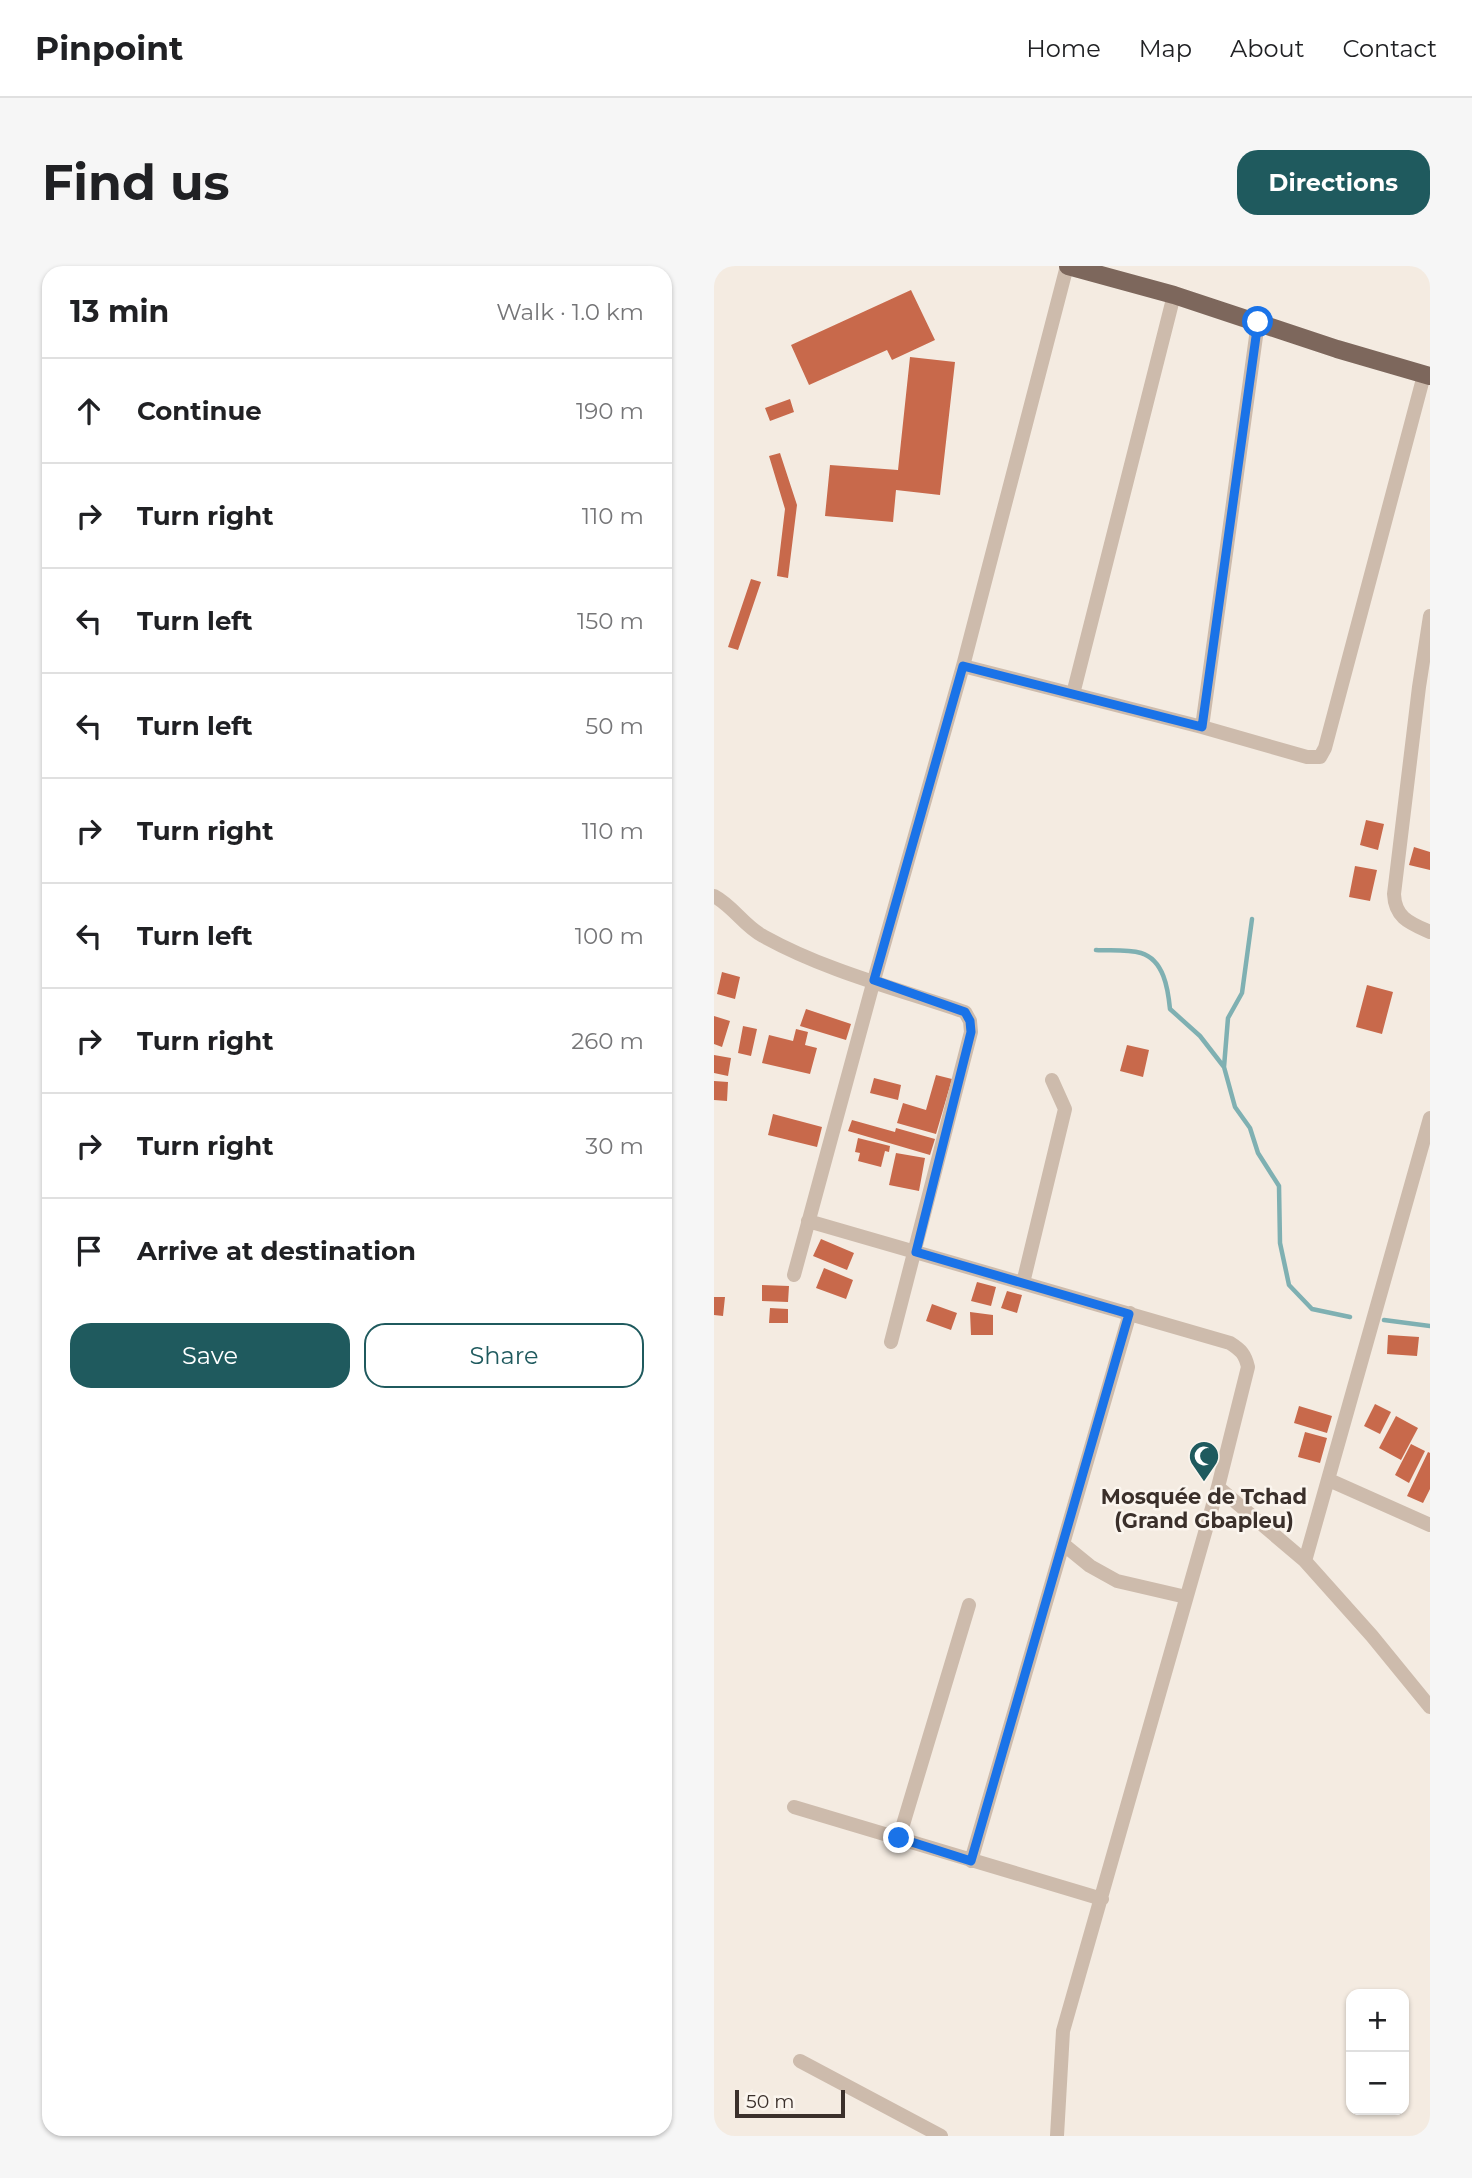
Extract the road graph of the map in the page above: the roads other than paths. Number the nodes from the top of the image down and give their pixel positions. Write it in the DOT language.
graph roads {
  1 [pos="1067,266"];
  2 [pos="1174,295"];
  3 [pos="1258,322"];
  4 [pos="1427,376"];
  5 [pos="1430,616"];
  6 [pos="963,666"];
  7 [pos="1073,694"];
  8 [pos="1202,727"];
  9 [pos="714,895"];
  10 [pos="1430,932"];
  11 [pos="874,980"];
  12 [pos="1052,1080"];
  13 [pos="1430,1118"];
  14 [pos="808,1220"];
  15 [pos="916,1252"];
  16 [pos="794,1275"];
  17 [pos="1023,1283"];
  18 [pos="1129,1314"];
  19 [pos="891,1342"];
  20 [pos="1329,1480"];
  21 [pos="1218,1487"];
  22 [pos="1430,1525"];
  23 [pos="1063,1544"];
  24 [pos="1305,1561"];
  25 [pos="1186,1597"];
  26 [pos="970,1605"];
  27 [pos="1430,1707"];
  28 [pos="794,1807"];
  29 [pos="899,1838"];
  30 [pos="971,1861"];
  31 [pos="1102,1899"];
  32 [pos="800,2061"];
  33 [pos="942,2136"];
  34 [pos="1057,2136"];
  1 -- 2 [label="main road"];
  1 -- 6 [label="street"];
  2 -- 3 [label="main road"];
  2 -- 7 [label="street"];
  3 -- 4 [label="main road"];
  3 -- 8 [label="street"];
  4 -- 8 [label="street"];
  5 -- 10 [label="street"];
  6 -- 7 [label="street"];
  6 -- 11 [label="street"];
  7 -- 8 [label="street"];
  9 -- 11 [label="street"];
  11 -- 14 [label="street"];
  11 -- 15 [label="street"];
  12 -- 17 [label="street"];
  13 -- 20 [label="street"];
  14 -- 15 [label="street"];
  14 -- 16 [label="street"];
  15 -- 17 [label="street"];
  15 -- 19 [label="street"];
  17 -- 18 [label="street"];
  18 -- 21 [label="street"];
  18 -- 23 [label="street"];
  20 -- 22 [label="street"];
  20 -- 24 [label="street"];
  21 -- 24 [label="street"];
  21 -- 25 [label="street"];
  23 -- 25 [label="street"];
  23 -- 30 [label="street"];
  24 -- 27 [label="street"];
  25 -- 31 [label="street"];
  26 -- 29 [label="street"];
  28 -- 29 [label="street"];
  29 -- 30 [label="street"];
  30 -- 31 [label="street"];
  31 -- 34 [label="street"];
  32 -- 33 [label="street"];
}
